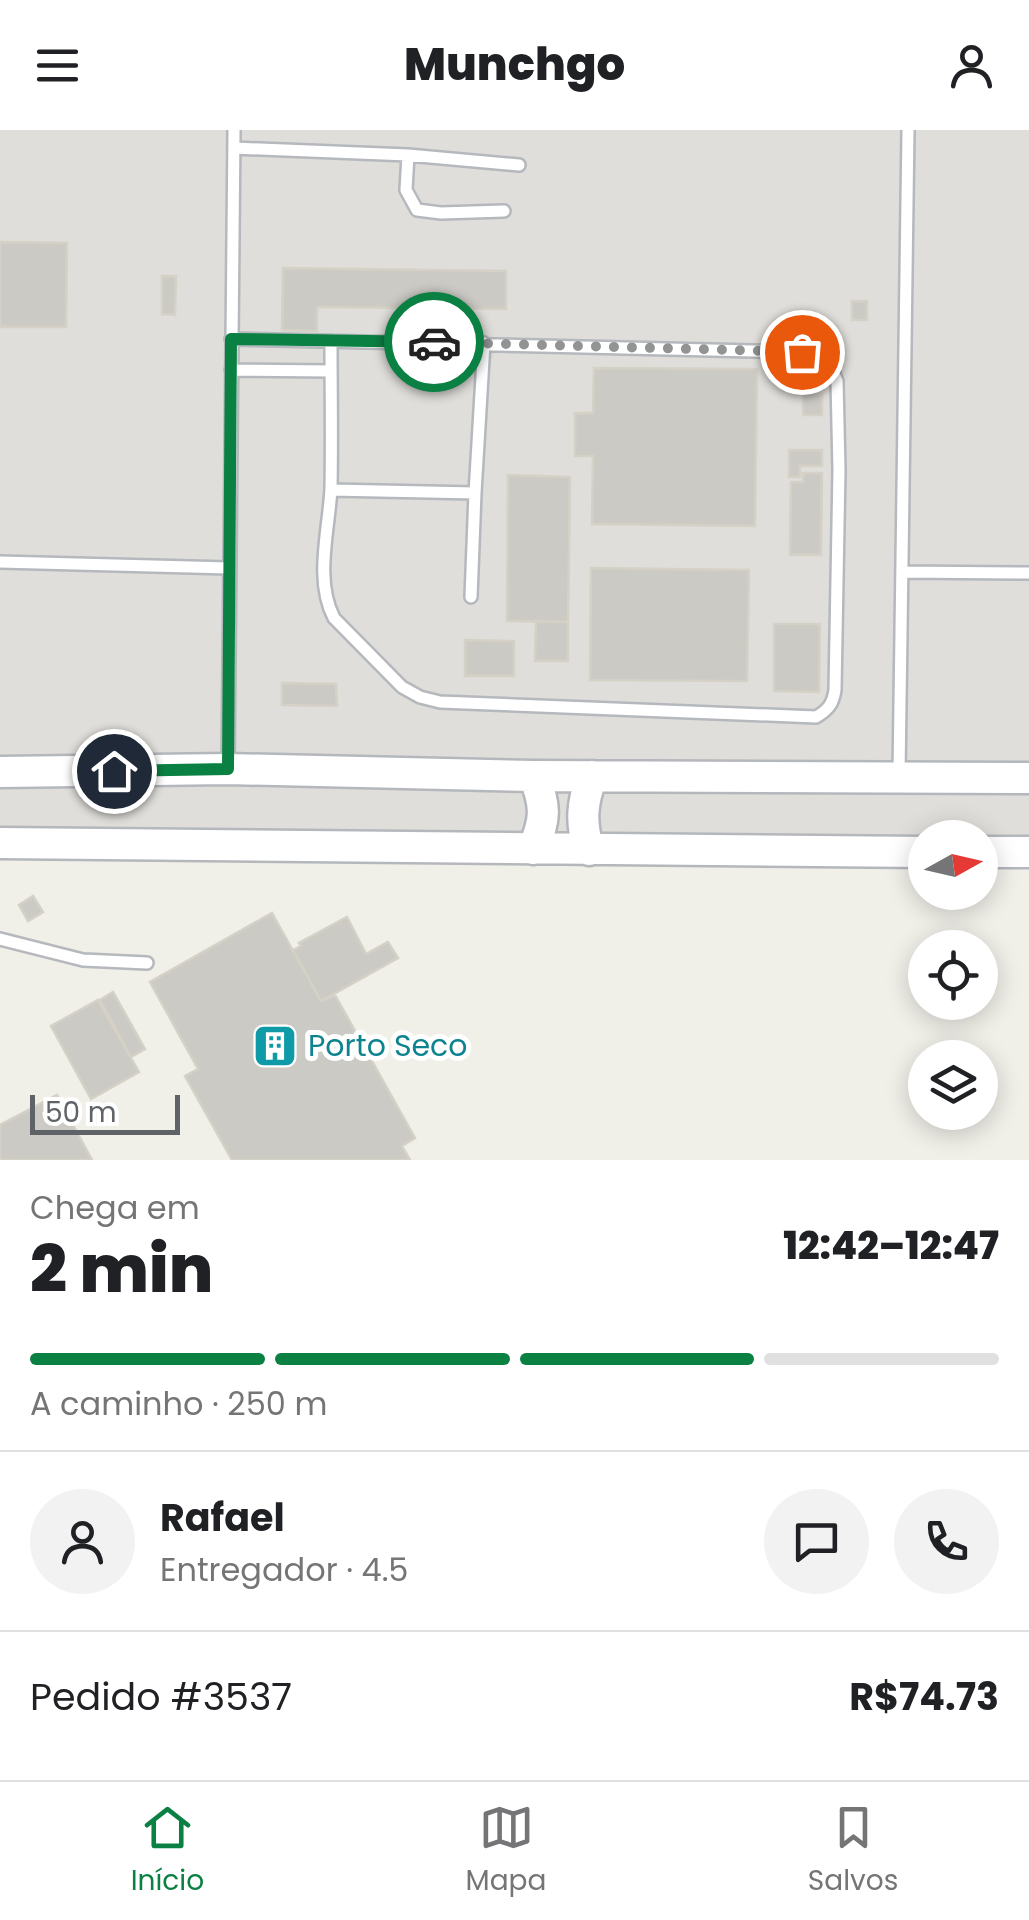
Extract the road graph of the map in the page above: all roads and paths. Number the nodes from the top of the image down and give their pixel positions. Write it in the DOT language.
graph roads {
  1 [pos="234,130"];
  2 [pos="908,130"];
  3 [pos="234,148"];
  4 [pos="408,156"];
  5 [pos="519,165"];
  6 [pos="504,211"];
  7 [pos="231,339"];
  8 [pos="331,341"];
  9 [pos="484,343"];
  10 [pos="231,370"];
  11 [pos="331,371"];
  12 [pos="331,490"];
  13 [pos="475,492"];
  14 [pos="0,562"];
  15 [pos="229,568"];
  16 [pos="903,572"];
  17 [pos="1029,573"];
  18 [pos="471,597"];
  19 [pos="228,769"];
  20 [pos="0,772"];
  21 [pos="534,776"];
  22 [pos="592,776"];
  23 [pos="899,777"];
  24 [pos="1029,778"];
  25 [pos="0,843"];
  26 [pos="533,849"];
  27 [pos="589,850"];
  28 [pos="908,852"];
  29 [pos="998,852"];
  30 [pos="1029,852"];
  31 [pos="0,939"];
  32 [pos="146,963"];
  1 -- 3 [label="lane"];
  2 -- 16 [label="lane"];
  3 -- 4 [label="lane"];
  3 -- 7 [label="lane"];
  4 -- 5 [label="lane"];
  4 -- 6 [label="lane"];
  7 -- 8 [label="lane"];
  7 -- 10 [label="lane"];
  8 -- 9 [label="lane"];
  8 -- 11 [label="lane"];
  9 -- 12 [label="lane"];
  9 -- 13 [label="lane"];
  10 -- 11 [label="lane"];
  10 -- 15 [label="lane"];
  11 -- 12 [label="lane"];
  12 -- 13 [label="lane"];
  13 -- 18 [label="lane"];
  14 -- 15 [label="lane"];
  15 -- 19 [label="lane"];
  16 -- 17 [label="lane"];
  16 -- 23 [label="lane"];
  19 -- 20 [label="main road"];
  19 -- 21 [label="main road"];
  21 -- 22 [label="main road"];
  21 -- 26 [label="main road"];
  22 -- 23 [label="main road"];
  22 -- 27 [label="main road"];
  23 -- 24 [label="main road"];
  25 -- 26 [label="main road"];
  26 -- 27 [label="main road"];
  27 -- 28 [label="main road"];
  29 -- 30 [label="main road"];
  31 -- 32 [label="lane"];
}
